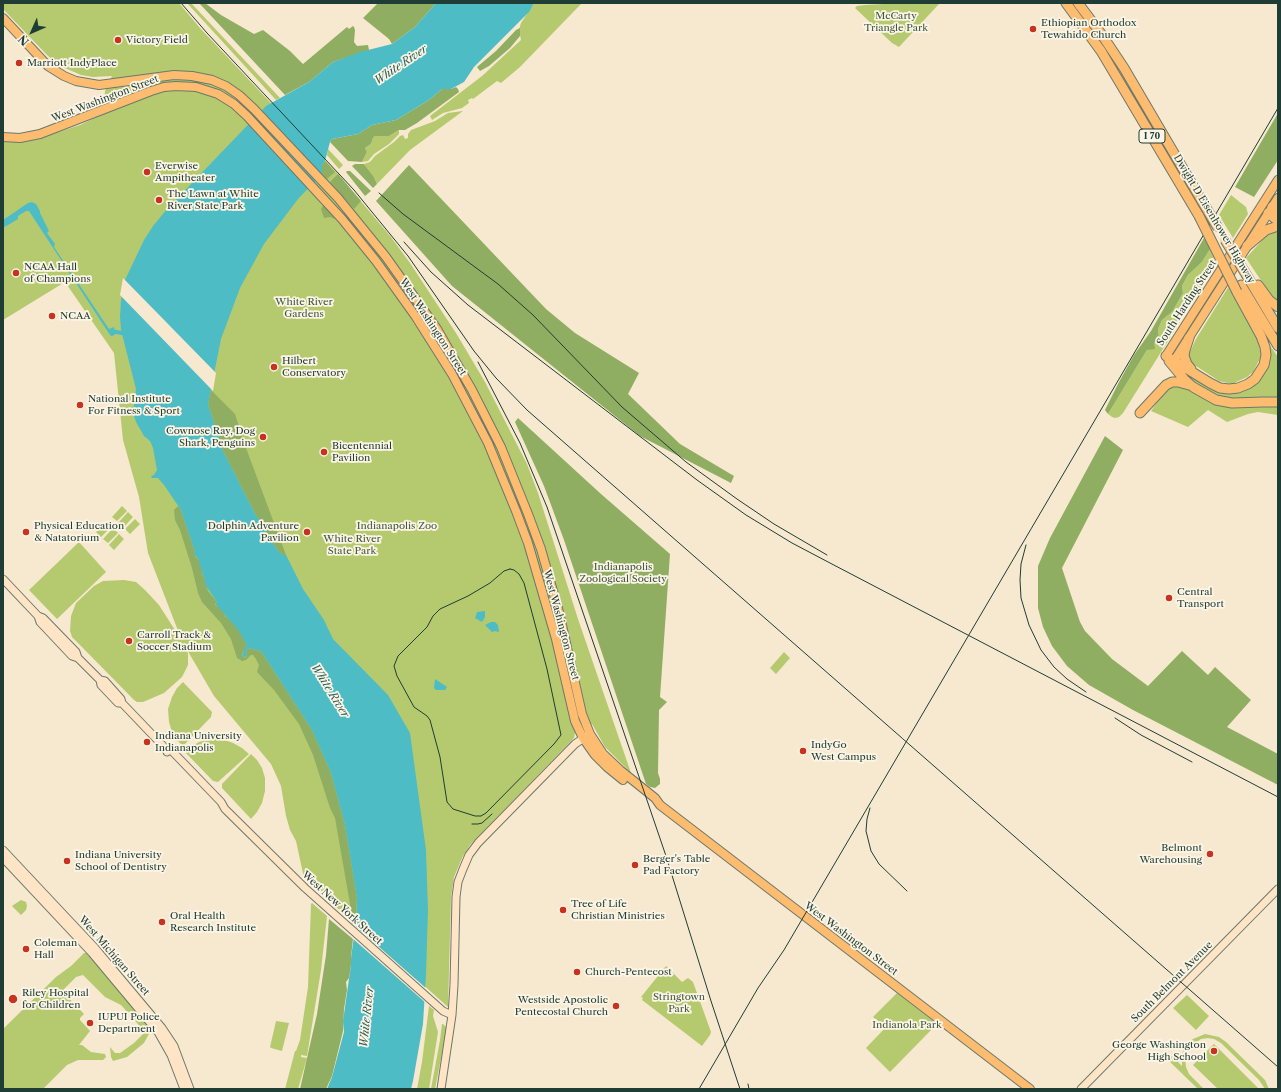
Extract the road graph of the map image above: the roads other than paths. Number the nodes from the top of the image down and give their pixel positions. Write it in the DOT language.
graph roads {
  1 [pos="1066,3"];
  2 [pos="1078,3"];
  3 [pos="3,18"];
  4 [pos="3,137"];
  5 [pos="1278,180"];
  6 [pos="1278,198"];
  7 [pos="1260,208"];
  8 [pos="1273,210"];
  9 [pos="1278,221"];
  10 [pos="1278,226"];
  11 [pos="1247,246"];
  12 [pos="1248,274"];
  13 [pos="1239,289"];
  14 [pos="1278,308"];
  15 [pos="1278,328"];
  16 [pos="1189,338"];
  17 [pos="1278,346"];
  18 [pos="1170,360"];
  19 [pos="1195,373"];
  20 [pos="1193,387"];
  21 [pos="1278,402"];
  22 [pos="1140,413"];
  23 [pos="3,579"];
  24 [pos="586,736"];
  25 [pos="3,850"];
  26 [pos="3,858"];
  27 [pos="1278,889"];
  28 [pos="452,1015"];
  29 [pos="184,1089"];
  30 [pos="190,1089"];
  31 [pos="441,1089"];
  32 [pos="1030,1089"];
  33 [pos="1081,1089"];
  1 -- 13 [label="highway, Dwight D Eisenhower Highway / I 70, bridge"];
  2 -- 12 [label="highway, Dwight D Eisenhower Highway / I 70, bridge"];
  3 -- 24 [label="main road, West Washington Street"];
  4 -- 24 [label="main road, West Washington Street"];
  5 -- 7 [label="main road, South Harding Street"];
  6 -- 8 [label="main road, South Harding Street"];
  7 -- 8 [label="main road"];
  7 -- 18 [label="main road, South Harding Street"];
  8 -- 9 [label="highway"];
  8 -- 11 [label="main road, South Harding Street"];
  10 -- 11 [label="highway"];
  11 -- 16 [label="main road, South Harding Street"];
  12 -- 14 [label="highway"];
  12 -- 15 [label="highway, Dwight D Eisenhower Highway"];
  13 -- 17 [label="highway, Dwight D Eisenhower Highway / I 70"];
  13 -- 19 [label="highway"];
  16 -- 18 [label="main road, South Harding Street"];
  16 -- 19 [label="highway"];
  18 -- 19 [label="highway"];
  18 -- 20 [label="highway"];
  20 -- 21 [label="highway"];
  20 -- 22 [label="highway"];
  23 -- 28 [label="main road, West New York Street"];
  24 -- 28 [label="main road"];
  24 -- 32 [label="main road, West Washington Street"];
  25 -- 30 [label="main road, West Michigan Street"];
  26 -- 29 [label="main road, West Michigan Street"];
  27 -- 33 [label="main road, South Belmont Avenue"];
  28 -- 31 [label="main road"];
}
